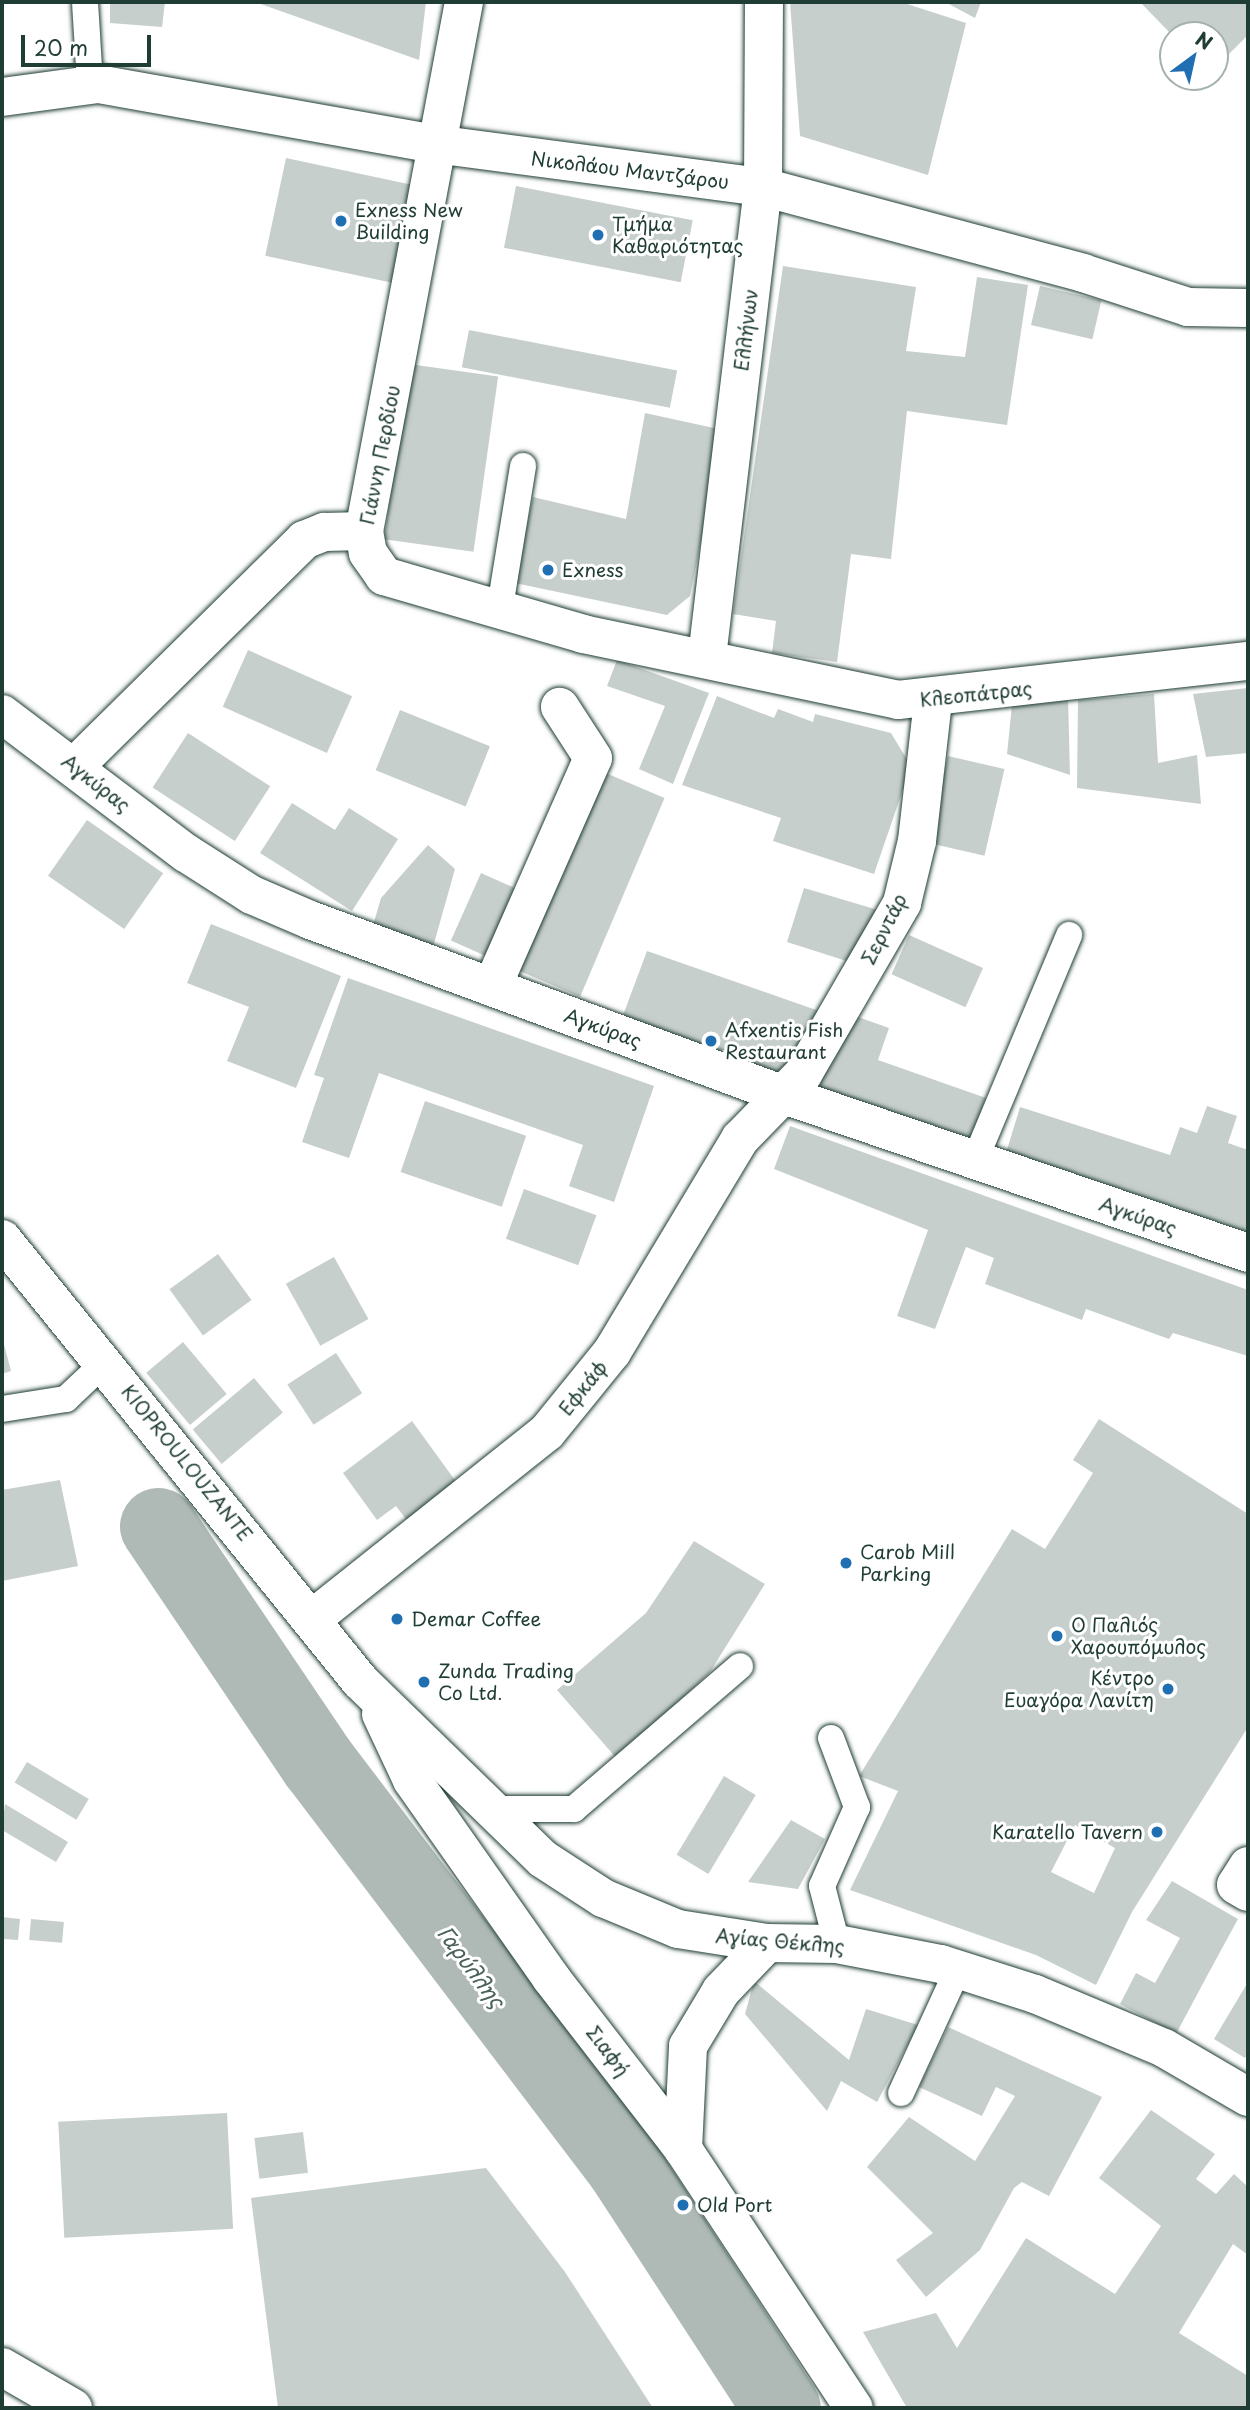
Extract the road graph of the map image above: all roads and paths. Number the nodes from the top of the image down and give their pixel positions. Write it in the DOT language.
graph roads {
  1 [pos="85,2"];
  2 [pos="464,2"];
  3 [pos="764,2"];
  4 [pos="90,84"];
  5 [pos="2,97"];
  6 [pos="442,145"];
  7 [pos="763,187"];
  8 [pos="1248,308"];
  9 [pos="523,466"];
  10 [pos="364,531"];
  11 [pos="499,613"];
  12 [pos="707,657"];
  13 [pos="1248,661"];
  14 [pos="933,701"];
  15 [pos="560,707"];
  16 [pos="2,714"];
  17 [pos="75,766"];
  18 [pos="1069,936"];
  19 [pos="492,987"];
  20 [pos="784,1095"];
  21 [pos="975,1160"];
  22 [pos="4,1242"];
  23 [pos="1248,1253"];
  24 [pos="105,1362"];
  25 [pos="2,1409"];
  26 [pos="312,1619"];
  27 [pos="740,1666"];
  28 [pos="369,1690"];
  29 [pos="831,1738"];
  30 [pos="493,1809"];
  31 [pos="1248,1866"];
  32 [pos="1248,1892"];
  33 [pos="767,1943"];
  34 [pos="837,1944"];
  35 [pos="958,1969"];
  36 [pos="901,2093"];
  37 [pos="1248,2097"];
  38 [pos="683,2149"];
  39 [pos="2,2367"];
  40 [pos="73,2408"];
  41 [pos="853,2408"];
  1 -- 4 [label="lane"];
  2 -- 6 [label="street, Γιάννη Περδίου"];
  3 -- 7 [label="street, Ελλήνων"];
  4 -- 5 [label="street, Νικολάου Μαντζάρου"];
  4 -- 6 [label="street, Νικολάου Μαντζάρου"];
  6 -- 7 [label="street, Νικολάου Μαντζάρου"];
  6 -- 10 [label="street, Γιάννη Περδίου"];
  7 -- 8 [label="street, Νικολάου Μαντζάρου"];
  7 -- 12 [label="street, Ελλήνων"];
  9 -- 11 [label="lane"];
  10 -- 11 [label="street, Γιάννη Περδίου"];
  10 -- 17 [label="street"];
  11 -- 12 [label="street, Γιάννη Περδίου"];
  12 -- 14 [label="street, Κλεοπάτρας"];
  13 -- 14 [label="street, Κλεοπάτρας"];
  14 -- 20 [label="street, Σερντάρ"];
  15 -- 19 [label="street"];
  16 -- 17 [label="street, Αγκύρας"];
  17 -- 19 [label="street, Αγκύρας"];
  18 -- 21 [label="lane"];
  19 -- 20 [label="street, Αγκύρας"];
  20 -- 21 [label="street, Αγκύρας"];
  20 -- 26 [label="street, Εφκάφ"];
  21 -- 23 [label="street, Αγκύρας"];
  22 -- 24 [label="street, KIOPROULOUZANTE"];
  24 -- 25 [label="lane"];
  24 -- 26 [label="street, KIOPROULOUZANTE"];
  26 -- 28 [label="street, KIOPROULOUZANTE"];
  27 -- 30 [label="lane"];
  28 -- 30 [label="street, Αγίας Θέκλης"];
  28 -- 38 [label="street, Σιαφή"];
  29 -- 34 [label="lane"];
  30 -- 33 [label="street, Αγίας Θέκλης"];
  31 -- 32 [label="street"];
  33 -- 34 [label="street, Αγίας Θέκλης"];
  33 -- 38 [label="street"];
  34 -- 35 [label="street, Αγίας Θέκλης"];
  35 -- 36 [label="lane"];
  35 -- 37 [label="street, Αγίας Θέκλης"];
  38 -- 41 [label="street, Σιαφή"];
  39 -- 40 [label="street"];
}
